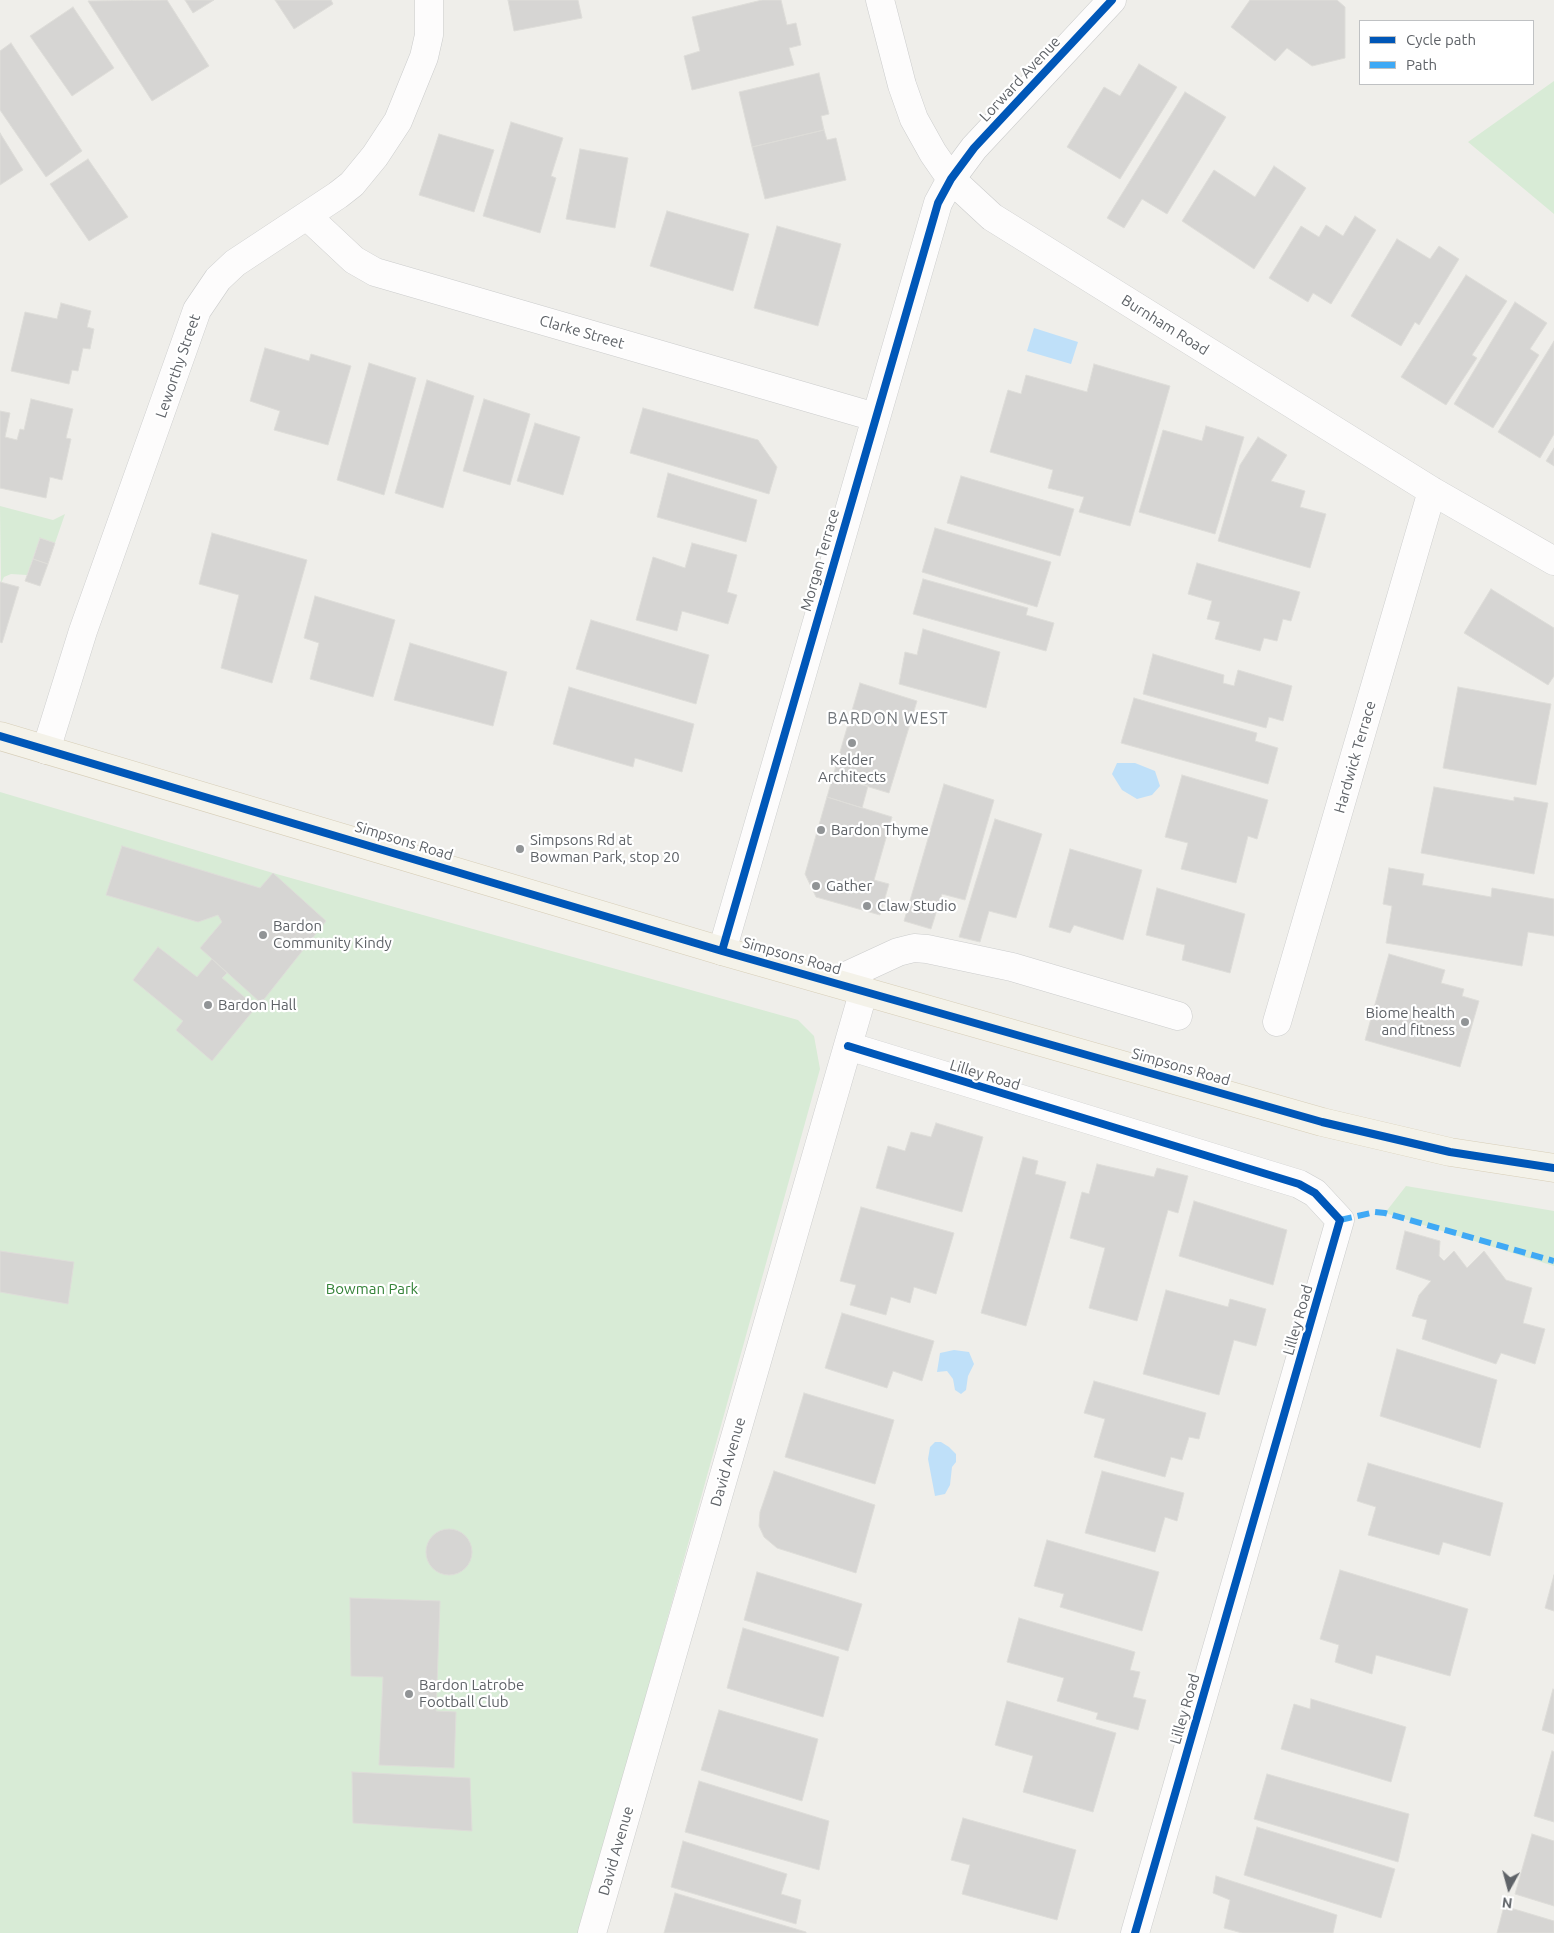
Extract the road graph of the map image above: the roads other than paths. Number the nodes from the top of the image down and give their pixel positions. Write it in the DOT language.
graph roads {
  1 [pos="430,0"];
  2 [pos="880,0"];
  3 [pos="1112,0"];
  4 [pos="951,179"];
  5 [pos="307,216"];
  6 [pos="875,417"];
  7 [pos="1432,491"];
  8 [pos="1554,561"];
  9 [pos="0,736"];
  10 [pos="46,750"];
  11 [pos="722,951"];
  12 [pos="833,982"];
  13 [pos="864,990"];
  14 [pos="1178,1016"];
  15 [pos="1277,1022"];
  16 [pos="848,1046"];
  17 [pos="1554,1168"];
  18 [pos="592,1933"];
  19 [pos="1135,1933"];
  1 -- 5 [label="street, Leworthy Street"];
  2 -- 4 [label="street, Burnham Road"];
  3 -- 4 [label="street, Lorward Avenue"];
  4 -- 6 [label="street, Morgan Terrace"];
  4 -- 7 [label="street, Burnham Road"];
  5 -- 6 [label="street, Clarke Street"];
  5 -- 10 [label="street, Leworthy Street"];
  6 -- 11 [label="street, Morgan Terrace"];
  7 -- 8 [label="street, Burnham Road"];
  7 -- 15 [label="street, Hardwick Terrace"];
  9 -- 10 [label="main road, Simpsons Road"];
  10 -- 11 [label="main road, Simpsons Road"];
  11 -- 12 [label="main road, Simpsons Road"];
  12 -- 13 [label="main road, Simpsons Road"];
  12 -- 14 [label="street, Simpsons Road"];
  13 -- 16 [label="street, David Avenue"];
  13 -- 17 [label="main road, Simpsons Road"];
  16 -- 18 [label="street, David Avenue"];
  16 -- 19 [label="street, Lilley Road"];
}
